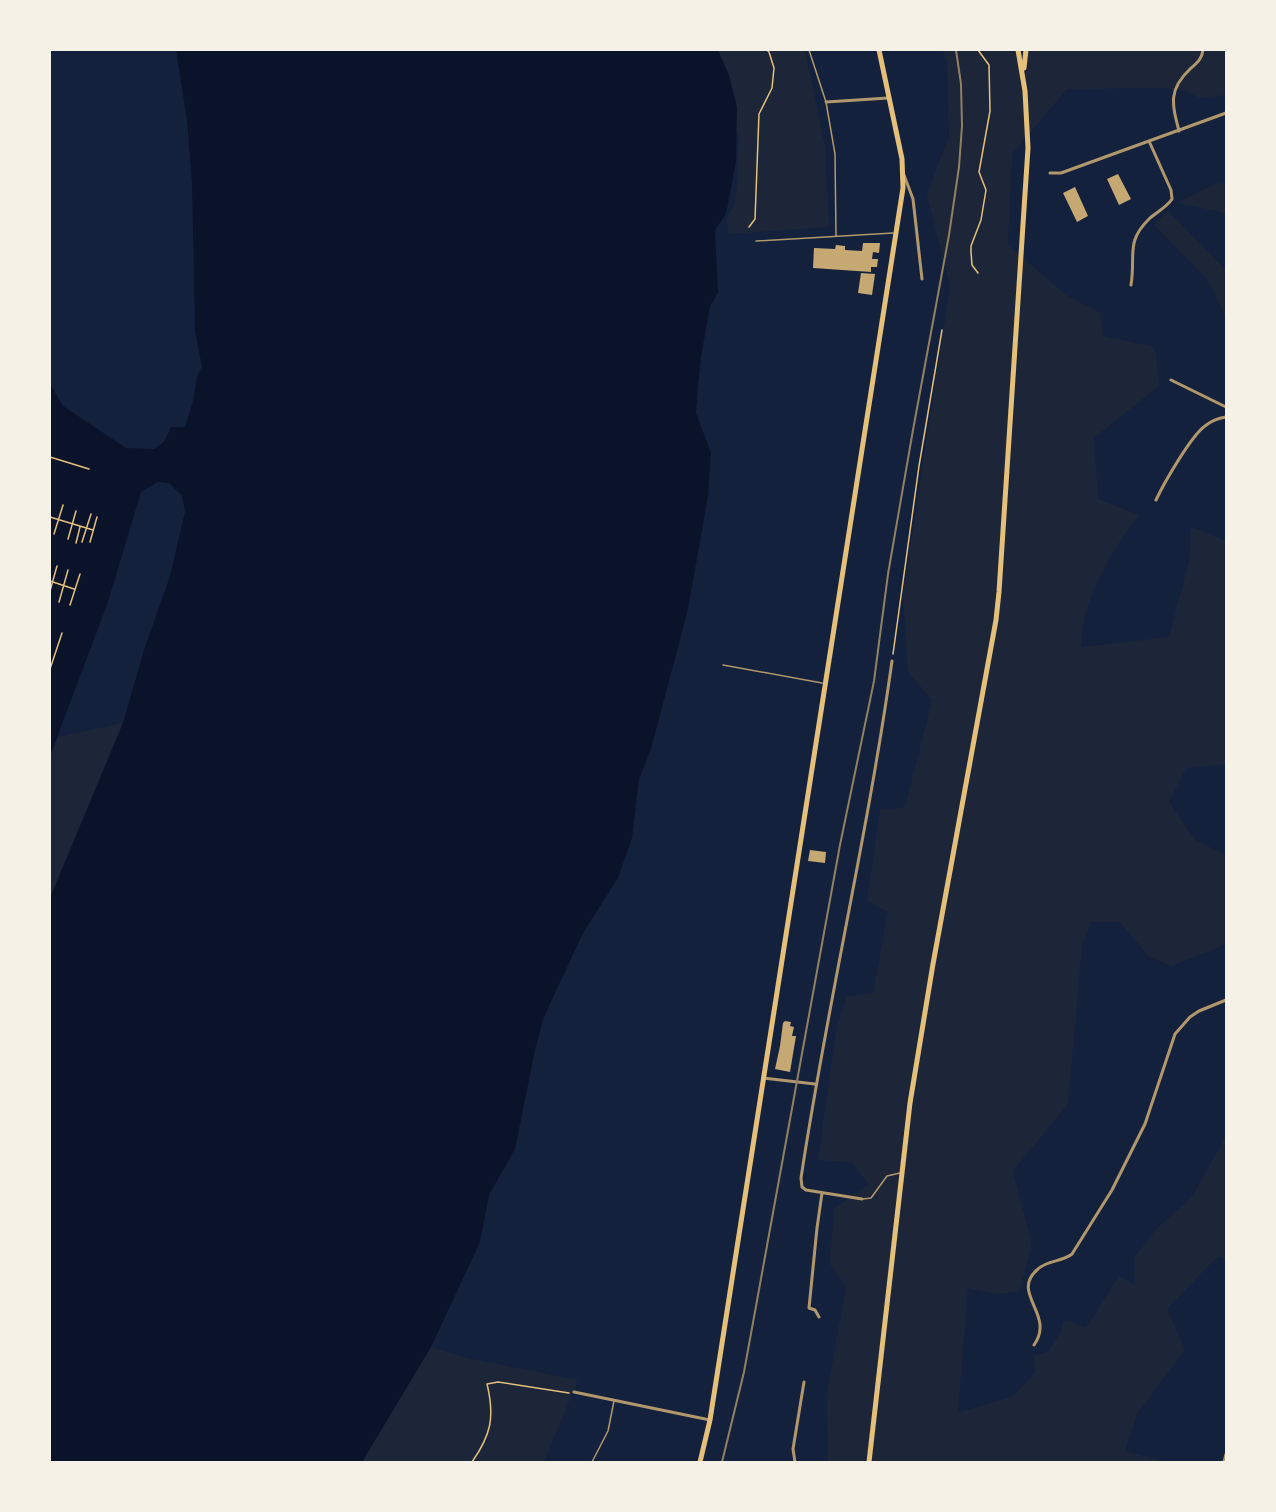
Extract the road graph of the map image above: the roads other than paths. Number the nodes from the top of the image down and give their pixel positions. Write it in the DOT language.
graph roads {
  1 [pos="809,50"];
  2 [pos="879,50"];
  3 [pos="1018,50"];
  4 [pos="1026,50"];
  5 [pos="1203,50"];
  6 [pos="1023,81"];
  7 [pos="890,98"];
  8 [pos="826,102"];
  9 [pos="1227,113"];
  10 [pos="1179,131"];
  11 [pos="1149,141"];
  12 [pos="1050,172"];
  13 [pos="904,173"];
  14 [pos="897,233"];
  15 [pos="836,236"];
  16 [pos="756,241"];
  17 [pos="922,279"];
  18 [pos="1131,285"];
  19 [pos="1171,380"];
  20 [pos="1227,407"];
  21 [pos="1227,417"];
  22 [pos="1156,500"];
  23 [pos="892,661"];
  24 [pos="723,665"];
  25 [pos="826,684"];
  26 [pos="1227,1000"];
  27 [pos="763,1078"];
  28 [pos="815,1084"];
  29 [pos="903,1173"];
  30 [pos="821,1193"];
  31 [pos="862,1199"];
  32 [pos="819,1317"];
  33 [pos="1034,1345"];
  34 [pos="804,1382"];
  35 [pos="574,1392"];
  36 [pos="614,1400"];
  37 [pos="710,1420"];
  38 [pos="1227,1454"];
  39 [pos="592,1462"];
  40 [pos="700,1462"];
  41 [pos="795,1462"];
  42 [pos="869,1462"];
  43 [pos="1224,1462"];
  1 -- 8 [label="lane"];
  2 -- 7 [label="main road"];
  3 -- 6 [label="main road"];
  4 -- 6 [label="main road"];
  5 -- 10 [label="street"];
  6 -- 29 [label="main road"];
  7 -- 8 [label="street"];
  7 -- 13 [label="main road"];
  8 -- 15 [label="lane"];
  9 -- 10 [label="street"];
  10 -- 11 [label="street"];
  11 -- 12 [label="street"];
  11 -- 18 [label="street"];
  13 -- 14 [label="main road"];
  13 -- 17 [label="street"];
  14 -- 15 [label="lane"];
  14 -- 25 [label="main road"];
  15 -- 16 [label="lane"];
  19 -- 20 [label="street"];
  21 -- 22 [label="street"];
  23 -- 28 [label="street"];
  24 -- 25 [label="lane"];
  25 -- 27 [label="main road"];
  26 -- 33 [label="street"];
  27 -- 28 [label="street"];
  27 -- 37 [label="main road"];
  28 -- 30 [label="street"];
  29 -- 31 [label="lane"];
  29 -- 42 [label="main road"];
  30 -- 31 [label="street"];
  30 -- 32 [label="street"];
  34 -- 41 [label="street"];
  35 -- 36 [label="street"];
  36 -- 37 [label="street"];
  36 -- 39 [label="lane"];
  37 -- 40 [label="main road"];
  38 -- 43 [label="street"];
}
